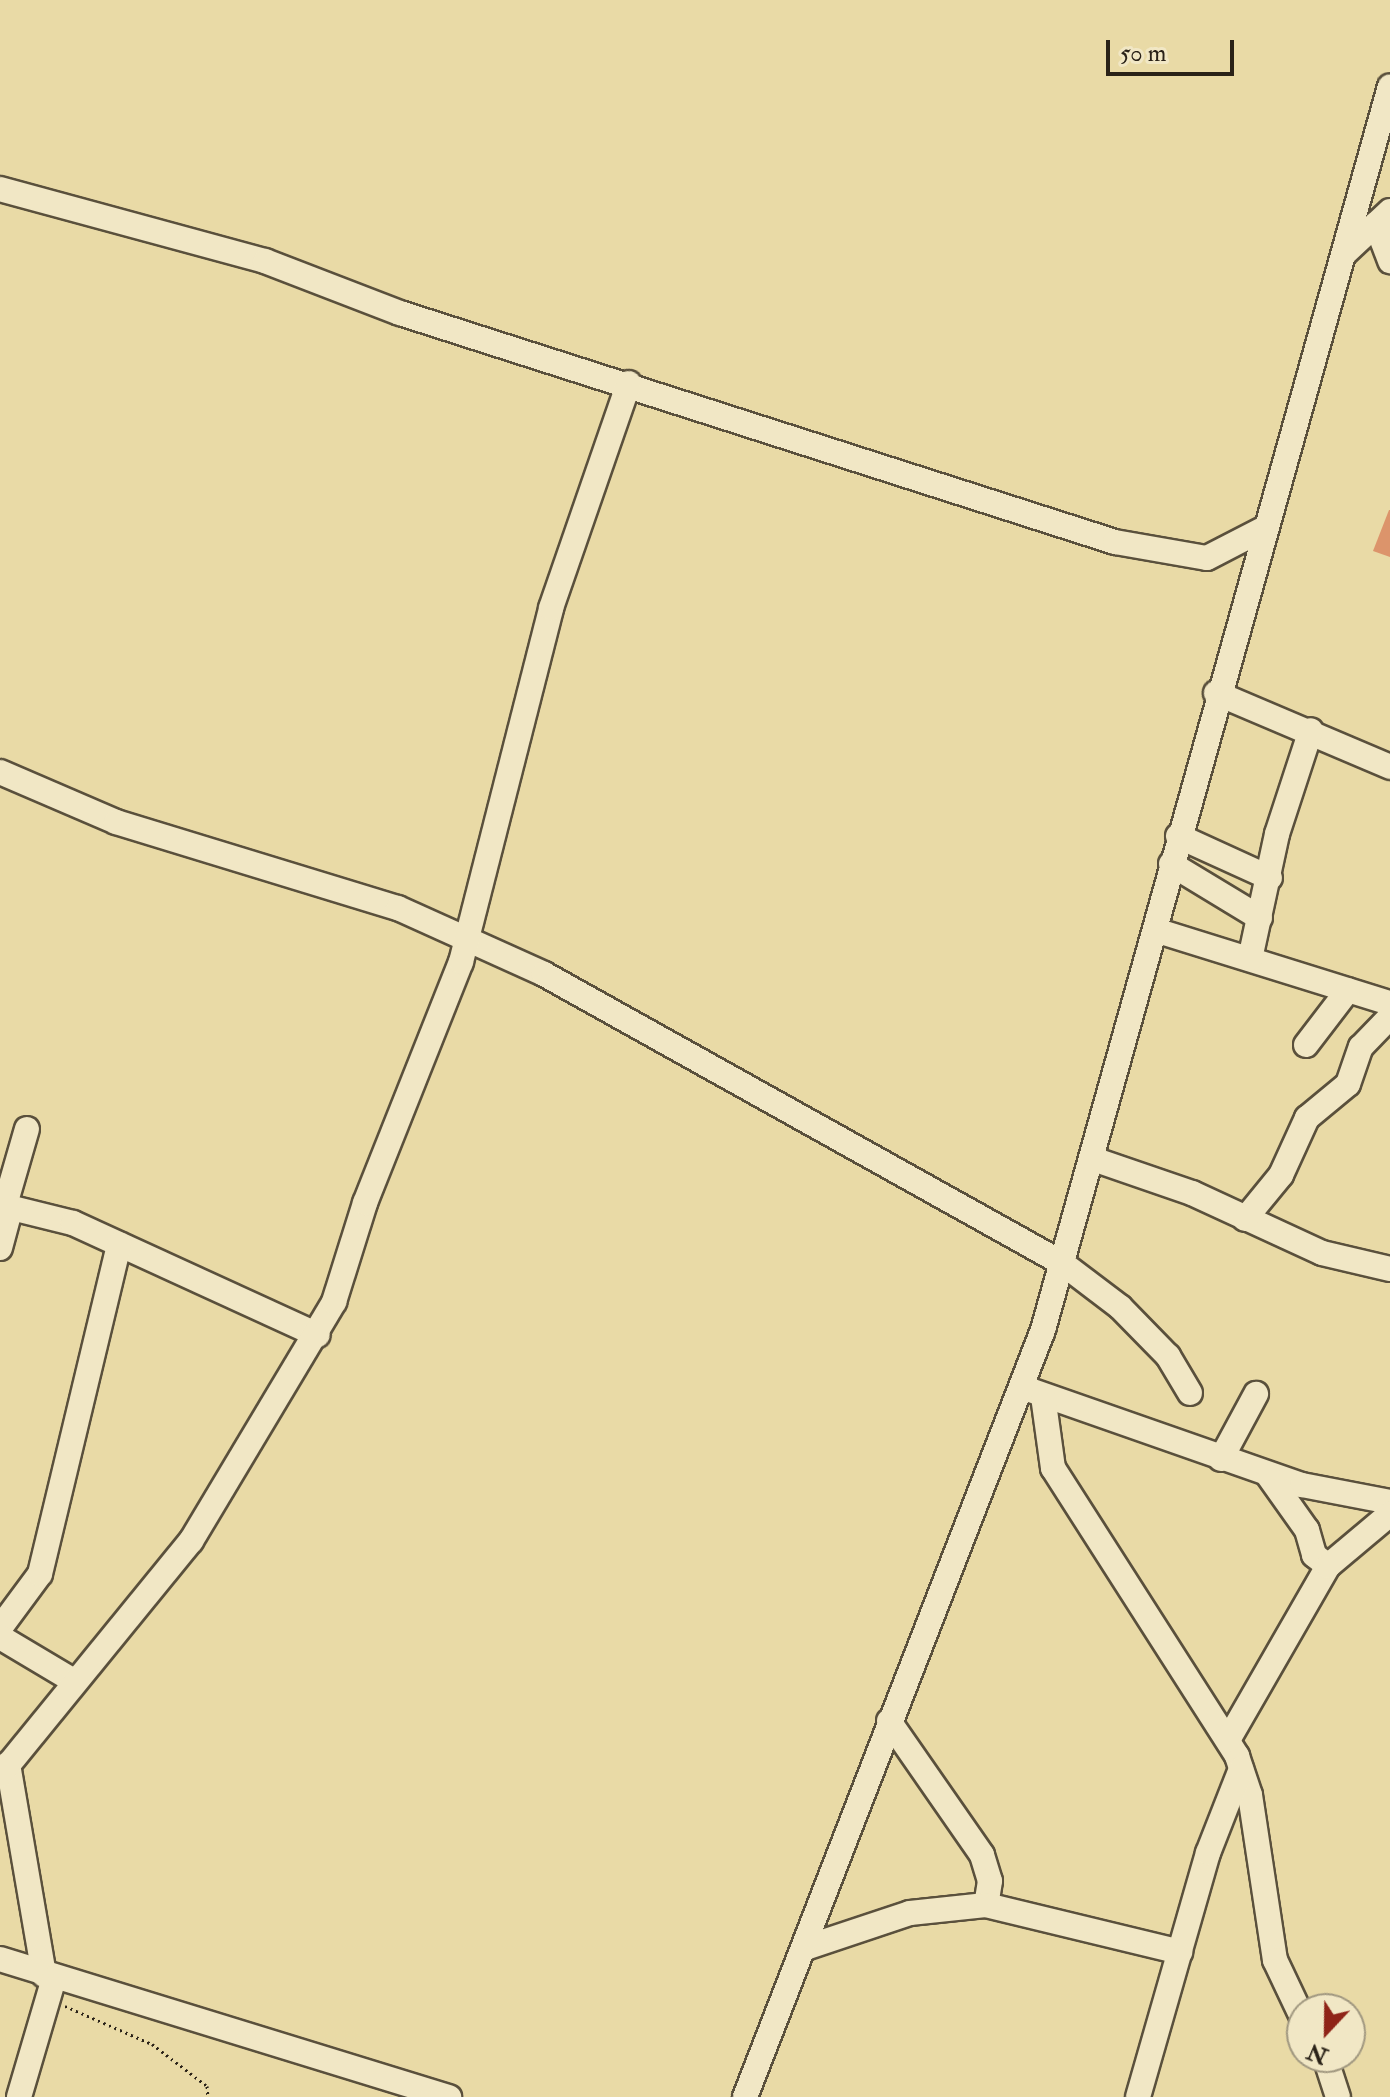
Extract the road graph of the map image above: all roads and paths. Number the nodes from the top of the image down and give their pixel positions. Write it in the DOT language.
graph roads {
  1 [pos="1390,86"];
  2 [pos="0,189"];
  3 [pos="1383,218"];
  4 [pos="1342,255"];
  5 [pos="1390,261"];
  6 [pos="629,383"];
  7 [pos="1265,528"];
  8 [pos="1216,693"];
  9 [pos="1311,730"];
  10 [pos="1390,767"];
  11 [pos="0,772"];
  12 [pos="1178,836"];
  13 [pos="1171,864"];
  14 [pos="1270,878"];
  15 [pos="1260,918"];
  16 [pos="1155,930"];
  17 [pos="468,935"];
  18 [pos="1250,959"];
  19 [pos="1345,995"];
  20 [pos="1390,1003"];
  21 [pos="1390,1017"];
  22 [pos="1370,1033"];
  23 [pos="1306,1045"];
  24 [pos="27,1129"];
  25 [pos="1093,1159"];
  26 [pos="5,1206"];
  27 [pos="1245,1219"];
  28 [pos="119,1244"];
  29 [pos="0,1248"];
  30 [pos="1062,1263"];
  31 [pos="1390,1269"];
  32 [pos="318,1335"];
  33 [pos="1020,1386"];
  34 [pos="1190,1393"];
  35 [pos="1256,1394"];
  36 [pos="1043,1396"];
  37 [pos="1221,1459"];
  38 [pos="1268,1475"];
  39 [pos="1390,1502"];
  40 [pos="1390,1514"];
  41 [pos="1328,1566"];
  42 [pos="0,1628"];
  43 [pos="0,1637"];
  44 [pos="72,1680"];
  45 [pos="889,1721"];
  46 [pos="1228,1740"];
  47 [pos="1241,1769"];
  48 [pos="4,1770"];
  49 [pos="986,1905"];
  50 [pos="805,1948"];
  51 [pos="1180,1952"];
  52 [pos="0,1959"];
  53 [pos="50,1982"];
  54 [pos="1291,1993"];
  55 [pos="1330,2073"];
  56 [pos="19,2097"];
  57 [pos="208,2097"];
  58 [pos="449,2097"];
  59 [pos="745,2097"];
  60 [pos="1138,2097"];
  61 [pos="1338,2097"];
  1 -- 4 [label="street"];
  2 -- 6 [label="street"];
  3 -- 4 [label="street"];
  3 -- 5 [label="street"];
  4 -- 7 [label="street"];
  6 -- 7 [label="street"];
  6 -- 17 [label="street"];
  7 -- 8 [label="street"];
  8 -- 9 [label="street"];
  8 -- 12 [label="street"];
  9 -- 10 [label="street"];
  9 -- 14 [label="street"];
  11 -- 17 [label="street"];
  12 -- 13 [label="street"];
  12 -- 14 [label="street"];
  13 -- 15 [label="street"];
  13 -- 16 [label="street"];
  14 -- 15 [label="street"];
  15 -- 18 [label="street"];
  16 -- 18 [label="street"];
  16 -- 25 [label="street"];
  17 -- 30 [label="street"];
  17 -- 32 [label="street"];
  18 -- 19 [label="street"];
  19 -- 20 [label="street"];
  19 -- 22 [label="street"];
  19 -- 23 [label="street"];
  21 -- 22 [label="street"];
  22 -- 27 [label="street"];
  24 -- 26 [label="street"];
  25 -- 27 [label="street"];
  25 -- 30 [label="street"];
  26 -- 28 [label="street"];
  26 -- 29 [label="street"];
  27 -- 31 [label="street"];
  28 -- 32 [label="street"];
  28 -- 42 [label="street"];
  30 -- 33 [label="street"];
  30 -- 34 [label="street"];
  32 -- 44 [label="street"];
  33 -- 36 [label="street"];
  33 -- 45 [label="street"];
  35 -- 37 [label="street"];
  36 -- 37 [label="street"];
  36 -- 46 [label="street"];
  37 -- 38 [label="street"];
  38 -- 39 [label="street"];
  38 -- 41 [label="street"];
  40 -- 41 [label="street"];
  41 -- 46 [label="street"];
  43 -- 44 [label="street"];
  44 -- 48 [label="street"];
  45 -- 49 [label="street"];
  45 -- 50 [label="street"];
  46 -- 47 [label="street"];
  47 -- 51 [label="street"];
  47 -- 54 [label="street"];
  48 -- 53 [label="street"];
  49 -- 50 [label="street"];
  49 -- 51 [label="street"];
  50 -- 59 [label="street"];
  51 -- 60 [label="street"];
  52 -- 53 [label="street"];
  53 -- 56 [label="street"];
  53 -- 57 [label="path"];
  53 -- 58 [label="street"];
  55 -- 61 [label="street"];
}
